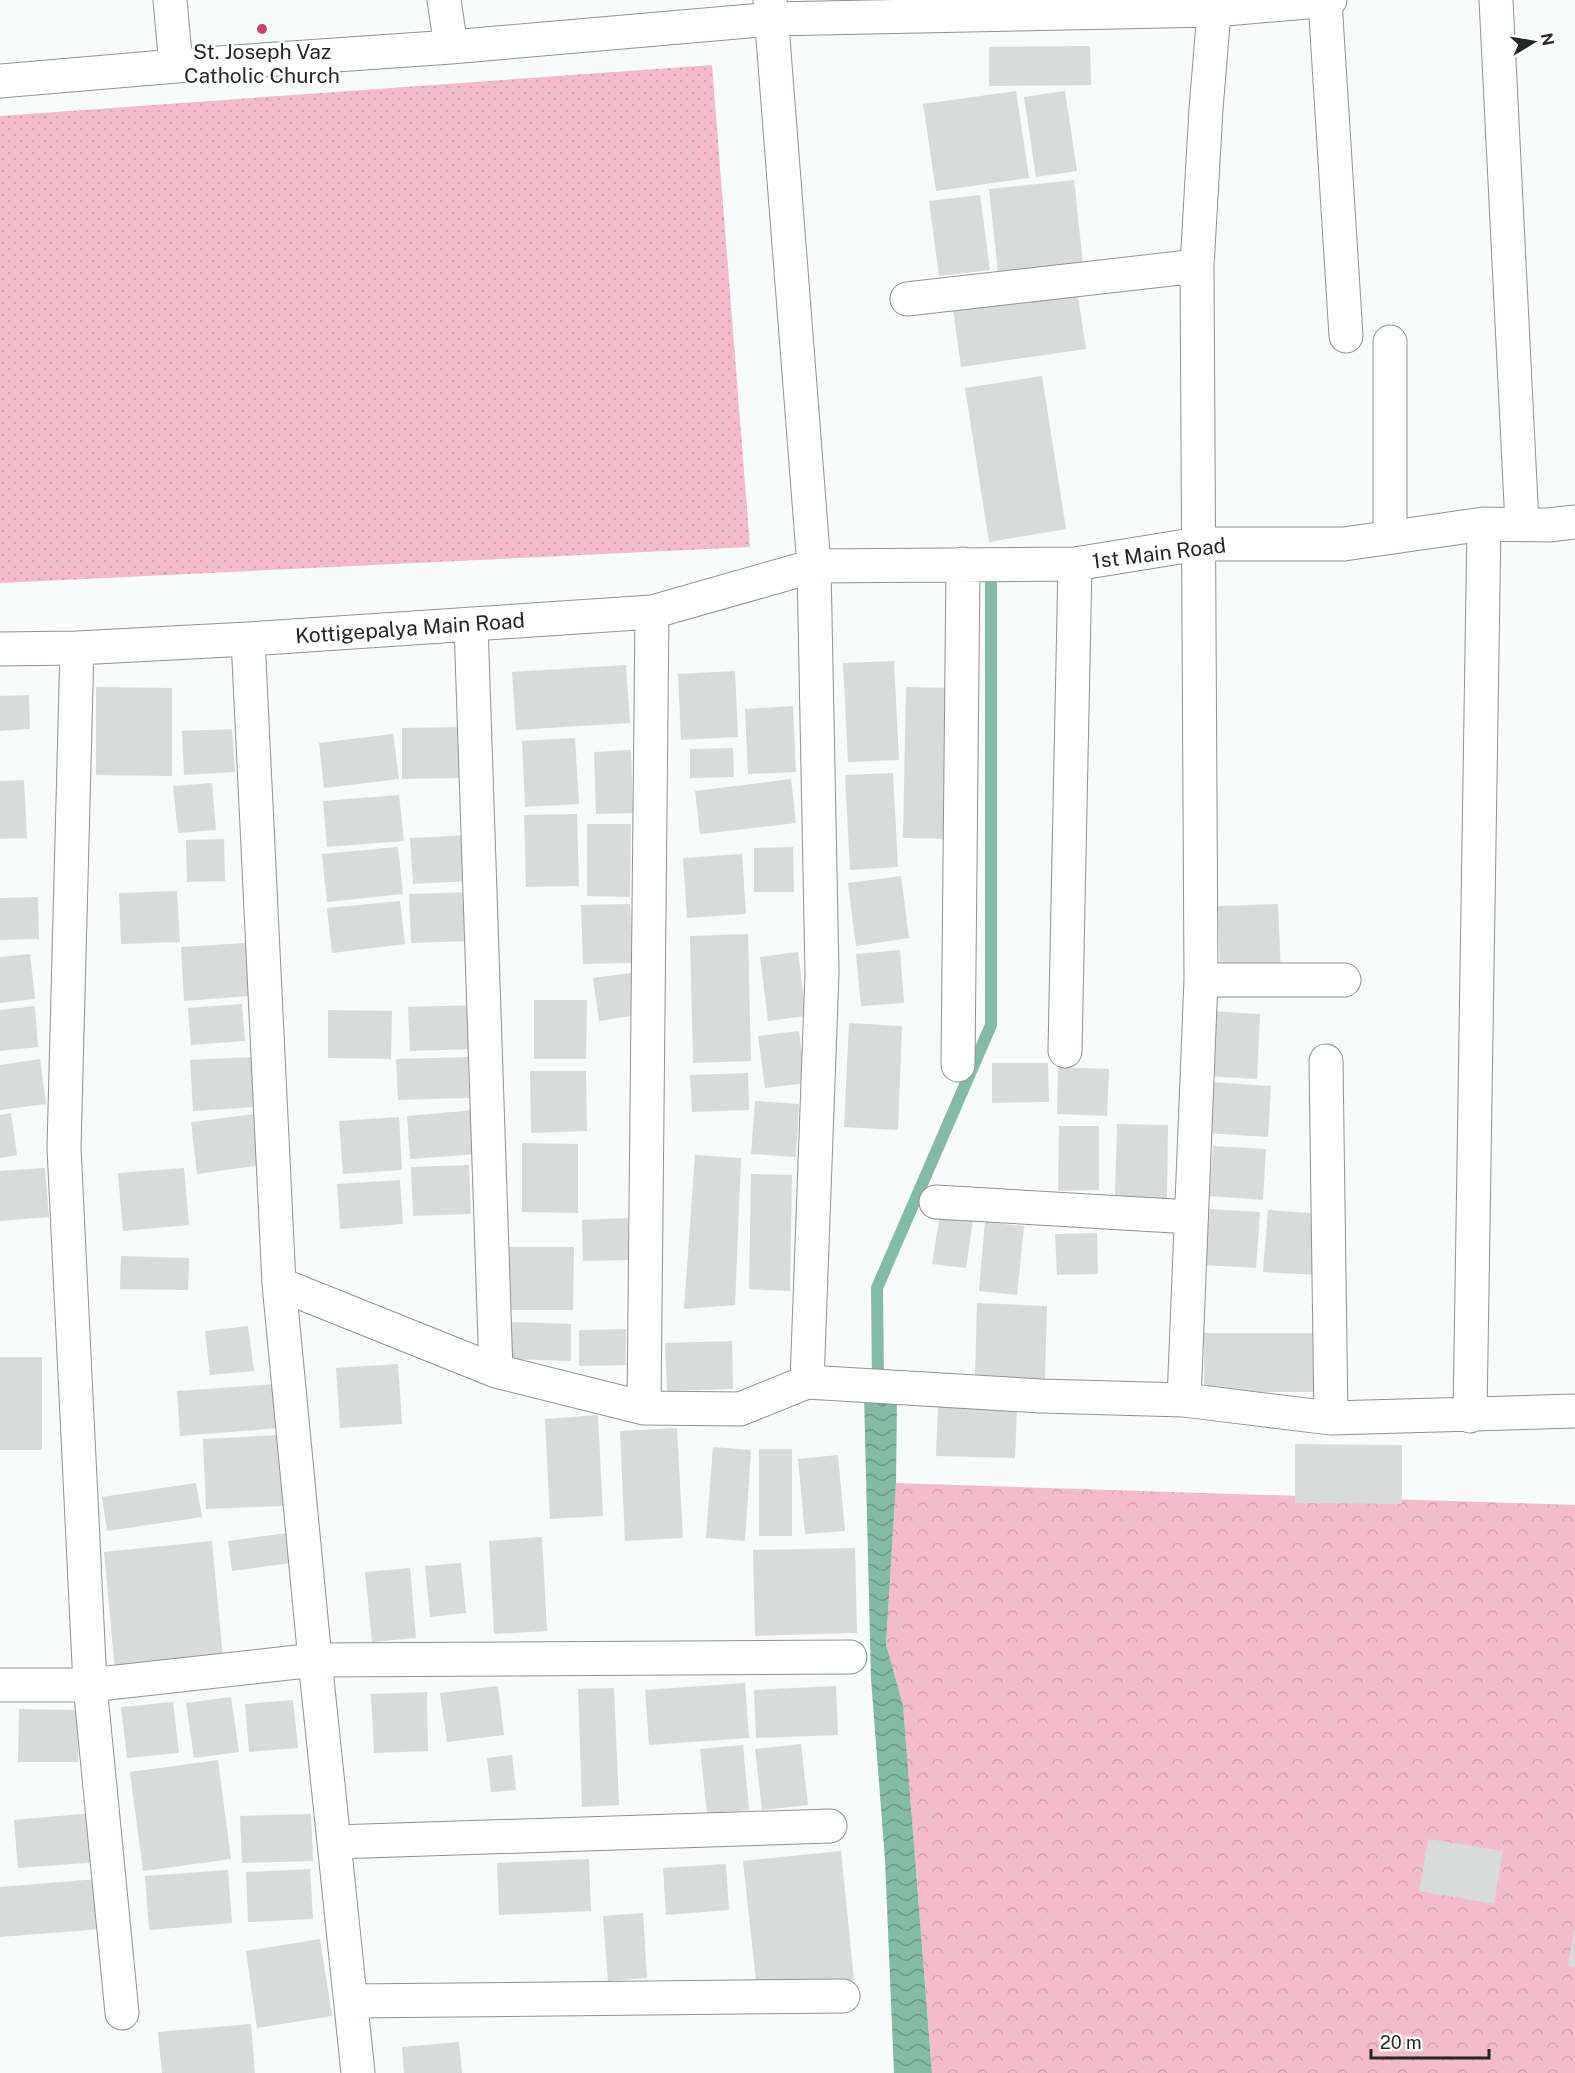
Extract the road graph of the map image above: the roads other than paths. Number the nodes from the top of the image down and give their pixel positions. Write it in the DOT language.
graph roads {
  1 [pos="170,0"];
  2 [pos="444,0"];
  3 [pos="1330,0"];
  4 [pos="1496,0"];
  5 [pos="1325,1"];
  6 [pos="1215,5"];
  7 [pos="994,7"];
  8 [pos="771,9"];
  9 [pos="451,48"];
  10 [pos="176,66"];
  11 [pos="0,81"];
  12 [pos="1197,266"];
  13 [pos="907,299"];
  14 [pos="1346,336"];
  15 [pos="1390,342"];
  16 [pos="1575,522"];
  17 [pos="1484,524"];
  18 [pos="1522,524"];
  19 [pos="1390,537"];
  20 [pos="1198,544"];
  21 [pos="963,564"];
  22 [pos="1075,564"];
  23 [pos="814,566"];
  24 [pos="652,612"];
  25 [pos="471,624"];
  26 [pos="248,639"];
  27 [pos="77,648"];
  28 [pos="0,650"];
  29 [pos="1201,980"];
  30 [pos="1344,980"];
  31 [pos="1065,1051"];
  32 [pos="1326,1061"];
  33 [pos="958,1065"];
  34 [pos="936,1202"];
  35 [pos="1191,1217"];
  36 [pos="279,1284"];
  37 [pos="496,1371"];
  38 [pos="807,1382"];
  39 [pos="1184,1400"];
  40 [pos="644,1408"];
  41 [pos="1575,1412"];
  42 [pos="1470,1416"];
  43 [pos="1331,1418"];
  44 [pos="850,1657"];
  45 [pos="315,1660"];
  46 [pos="90,1684"];
  47 [pos="0,1685"];
  48 [pos="830,1826"];
  49 [pos="335,1842"];
  50 [pos="843,1996"];
  51 [pos="351,2001"];
  52 [pos="122,2013"];
  53 [pos="358,2073"];
  1 -- 10 [label="street"];
  2 -- 9 [label="street"];
  3 -- 5 [label="street"];
  4 -- 18 [label="street"];
  5 -- 6 [label="street"];
  5 -- 14 [label="street"];
  6 -- 7 [label="street"];
  6 -- 12 [label="street"];
  7 -- 8 [label="street"];
  8 -- 9 [label="street"];
  8 -- 23 [label="street"];
  9 -- 10 [label="street"];
  10 -- 11 [label="street"];
  12 -- 13 [label="street"];
  12 -- 20 [label="street"];
  15 -- 19 [label="street"];
  16 -- 18 [label="street, 1st Main Road"];
  17 -- 18 [label="street, 1st Main Road"];
  17 -- 19 [label="street, 1st Main Road"];
  17 -- 42 [label="street"];
  19 -- 20 [label="street, 1st Main Road"];
  20 -- 22 [label="street, 1st Main Road"];
  20 -- 29 [label="street"];
  21 -- 22 [label="street, 1st Main Road"];
  21 -- 23 [label="street, 1st Main Road"];
  21 -- 33 [label="street"];
  22 -- 31 [label="street"];
  23 -- 24 [label="street, Kottigepalya Main Road"];
  23 -- 38 [label="street"];
  24 -- 25 [label="street, Kottigepalya Main Road"];
  24 -- 40 [label="street"];
  25 -- 26 [label="street, Kottigepalya Main Road"];
  25 -- 37 [label="street"];
  26 -- 27 [label="street, Kottigepalya Main Road"];
  26 -- 36 [label="street"];
  27 -- 28 [label="street, Kottigepalya Main Road"];
  27 -- 46 [label="street"];
  29 -- 30 [label="street"];
  29 -- 35 [label="street"];
  32 -- 43 [label="street"];
  34 -- 35 [label="street"];
  35 -- 39 [label="street"];
  36 -- 37 [label="street"];
  36 -- 45 [label="street"];
  37 -- 40 [label="street"];
  38 -- 39 [label="street"];
  38 -- 40 [label="street"];
  39 -- 43 [label="street"];
  41 -- 42 [label="street"];
  42 -- 43 [label="street"];
  44 -- 45 [label="street"];
  45 -- 46 [label="street"];
  45 -- 49 [label="street"];
  46 -- 47 [label="street"];
  46 -- 52 [label="street"];
  48 -- 49 [label="street"];
  49 -- 51 [label="street"];
  50 -- 51 [label="street"];
  51 -- 53 [label="street"];
}
